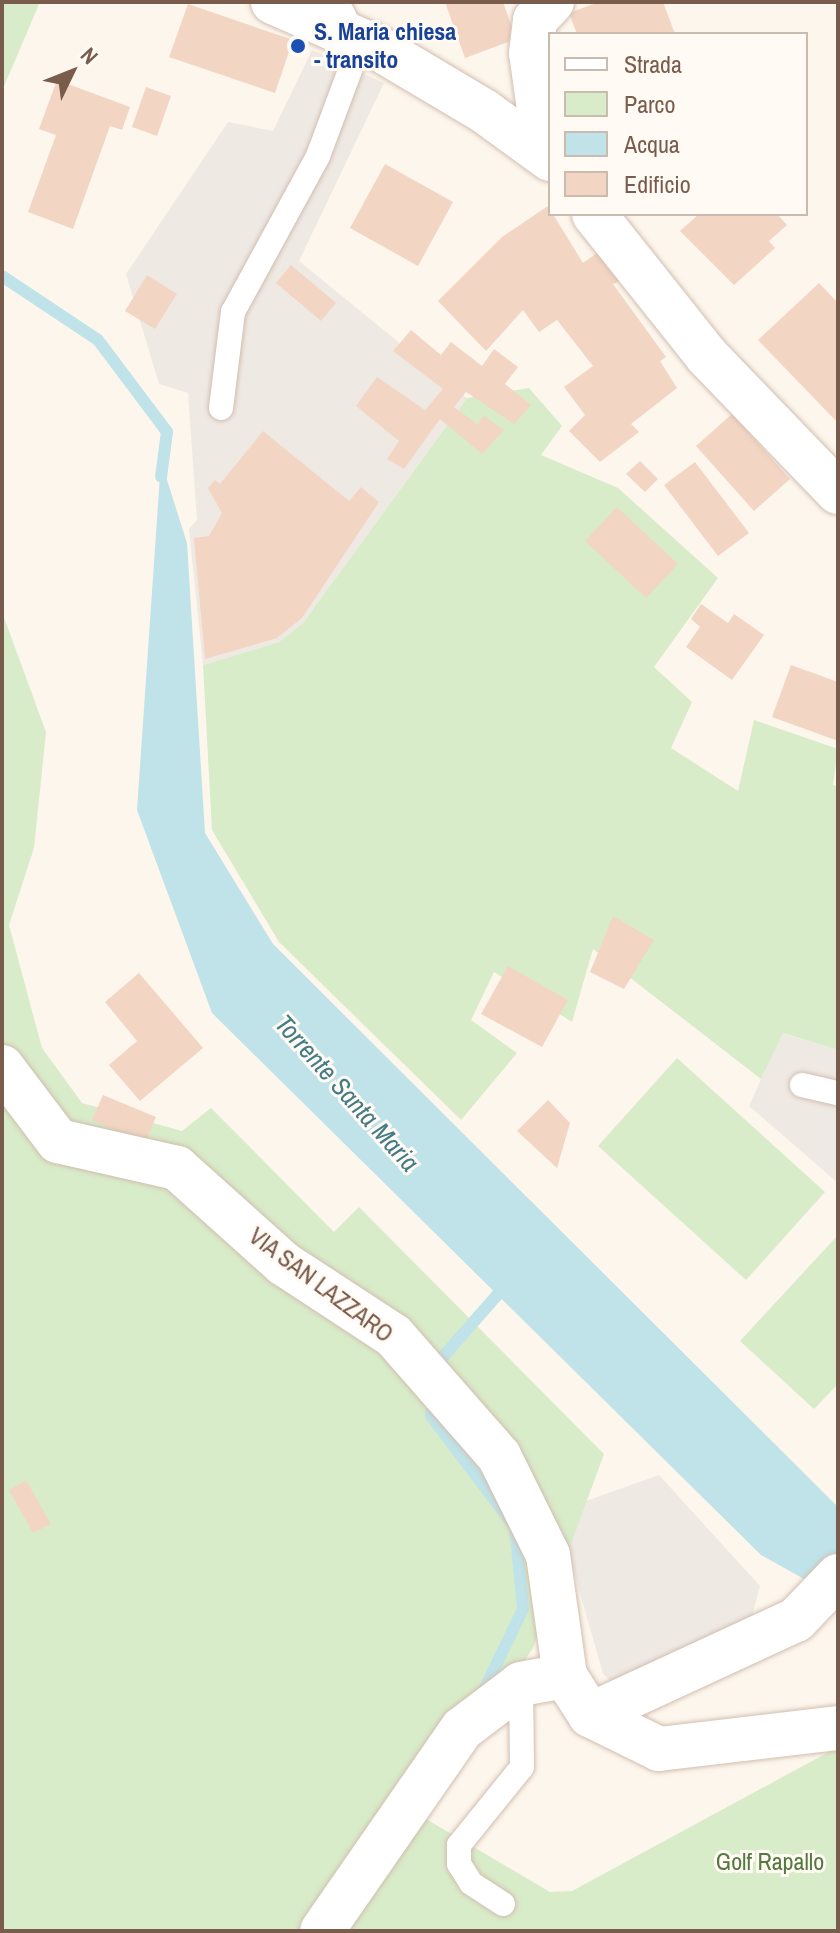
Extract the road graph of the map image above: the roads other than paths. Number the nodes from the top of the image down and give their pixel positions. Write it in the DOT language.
graph roads {
  1 [pos="273,2"];
  2 [pos="538,8"];
  3 [pos="351,27"];
  4 [pos="547,156"];
  5 [pos="596,216"];
  6 [pos="221,408"];
  7 [pos="838,492"];
  8 [pos="2,1067"];
  9 [pos="802,1085"];
  10 [pos="838,1093"];
  11 [pos="838,1576"];
  12 [pos="565,1676"];
  13 [pos="521,1684"];
  14 [pos="590,1715"];
  15 [pos="838,1728"];
  16 [pos="503,1904"];
  17 [pos="322,1931"];
  1 -- 3 [label="street"];
  2 -- 4 [label="street"];
  3 -- 4 [label="street"];
  3 -- 6 [label="lane"];
  5 -- 7 [label="street"];
  8 -- 12 [label="street, VIA SAN LAZZARO"];
  9 -- 10 [label="lane"];
  11 -- 14 [label="street"];
  12 -- 13 [label="street"];
  12 -- 14 [label="street, VIA SAN LAZZARO"];
  13 -- 16 [label="lane"];
  13 -- 17 [label="street"];
  14 -- 15 [label="street"];
}
